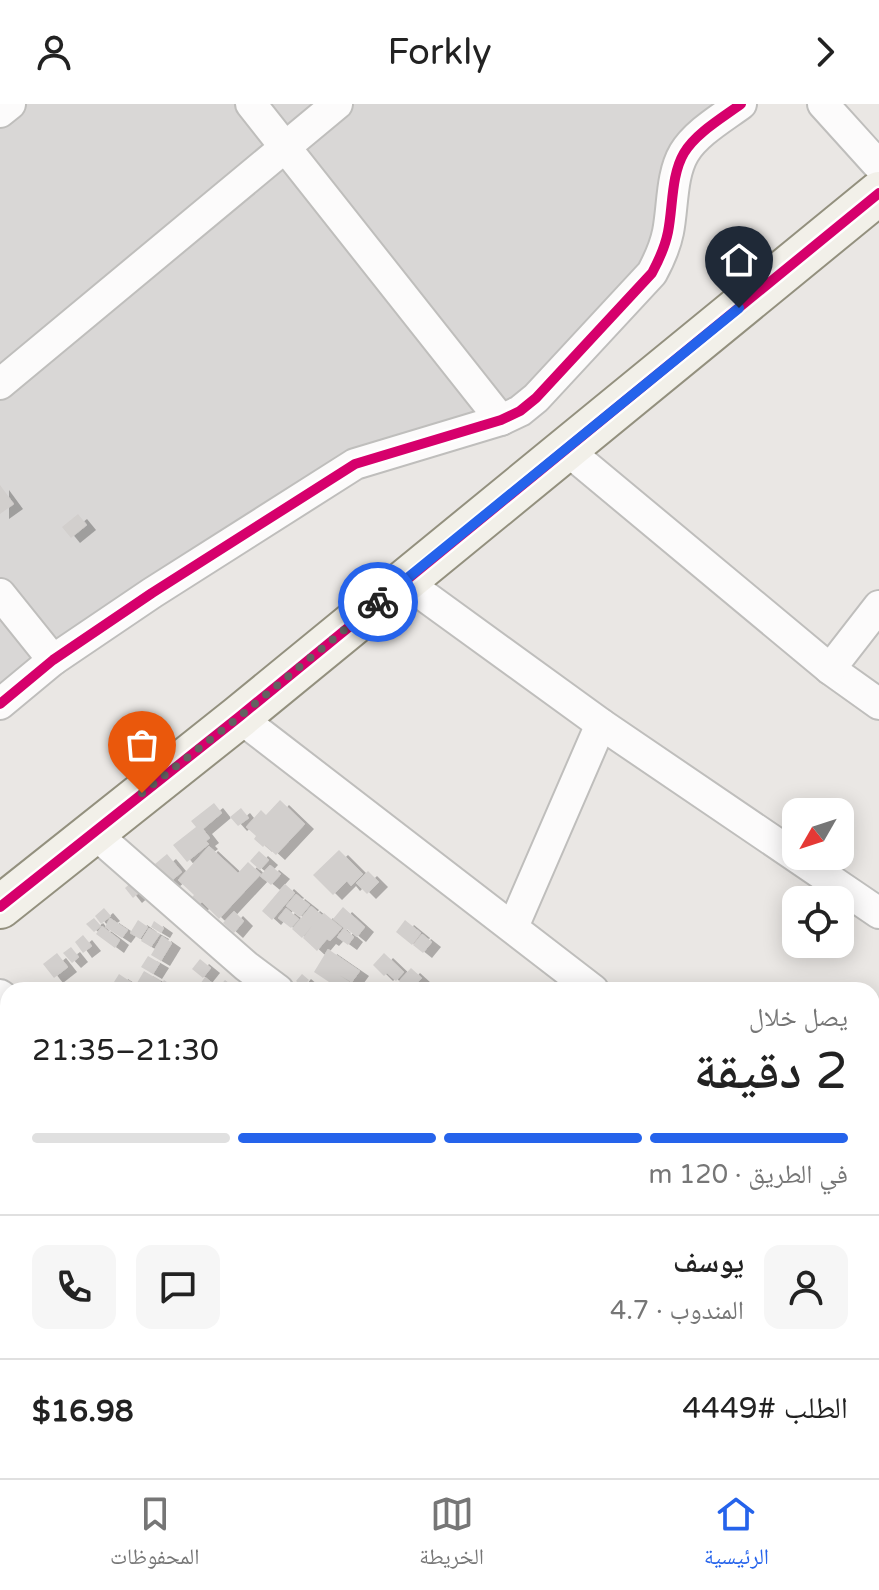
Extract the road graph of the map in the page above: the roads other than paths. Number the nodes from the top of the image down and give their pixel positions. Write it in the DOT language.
graph roads {
  1 [pos="10,104"];
  2 [pos="251,104"];
  3 [pos="337,104"];
  4 [pos="741,104"];
  5 [pos="823,104"];
  6 [pos="0,112"];
  7 [pos="285,147"];
  8 [pos="879,166"];
  9 [pos="874,207"];
  10 [pos="0,384"];
  11 [pos="501,420"];
  12 [pos="567,450"];
  13 [pos="404,581"];
  14 [pos="0,594"];
  15 [pos="879,606"];
  16 [pos="53,660"];
  17 [pos="830,669"];
  18 [pos="0,704"];
  19 [pos="879,704"];
  20 [pos="239,717"];
  21 [pos="601,724"];
  22 [pos="93,832"];
  23 [pos="0,907"];
  24 [pos="879,913"];
  25 [pos="513,927"];
  26 [pos="267,982"];
  27 [pos="583,982"];
  1 -- 6 [label="street"];
  2 -- 7 [label="street"];
  3 -- 7 [label="street"];
  4 -- 11 [label="street"];
  5 -- 8 [label="street"];
  7 -- 10 [label="street"];
  7 -- 11 [label="street"];
  9 -- 12 [label="street"];
  11 -- 16 [label="street"];
  12 -- 13 [label="street"];
  12 -- 17 [label="street"];
  13 -- 20 [label="street"];
  13 -- 21 [label="street"];
  14 -- 16 [label="street"];
  15 -- 17 [label="street"];
  16 -- 18 [label="street"];
  17 -- 19 [label="street"];
  20 -- 22 [label="street"];
  20 -- 25 [label="street"];
  21 -- 24 [label="street"];
  21 -- 25 [label="street"];
  22 -- 23 [label="street"];
  22 -- 26 [label="street"];
  25 -- 27 [label="street"];
}
